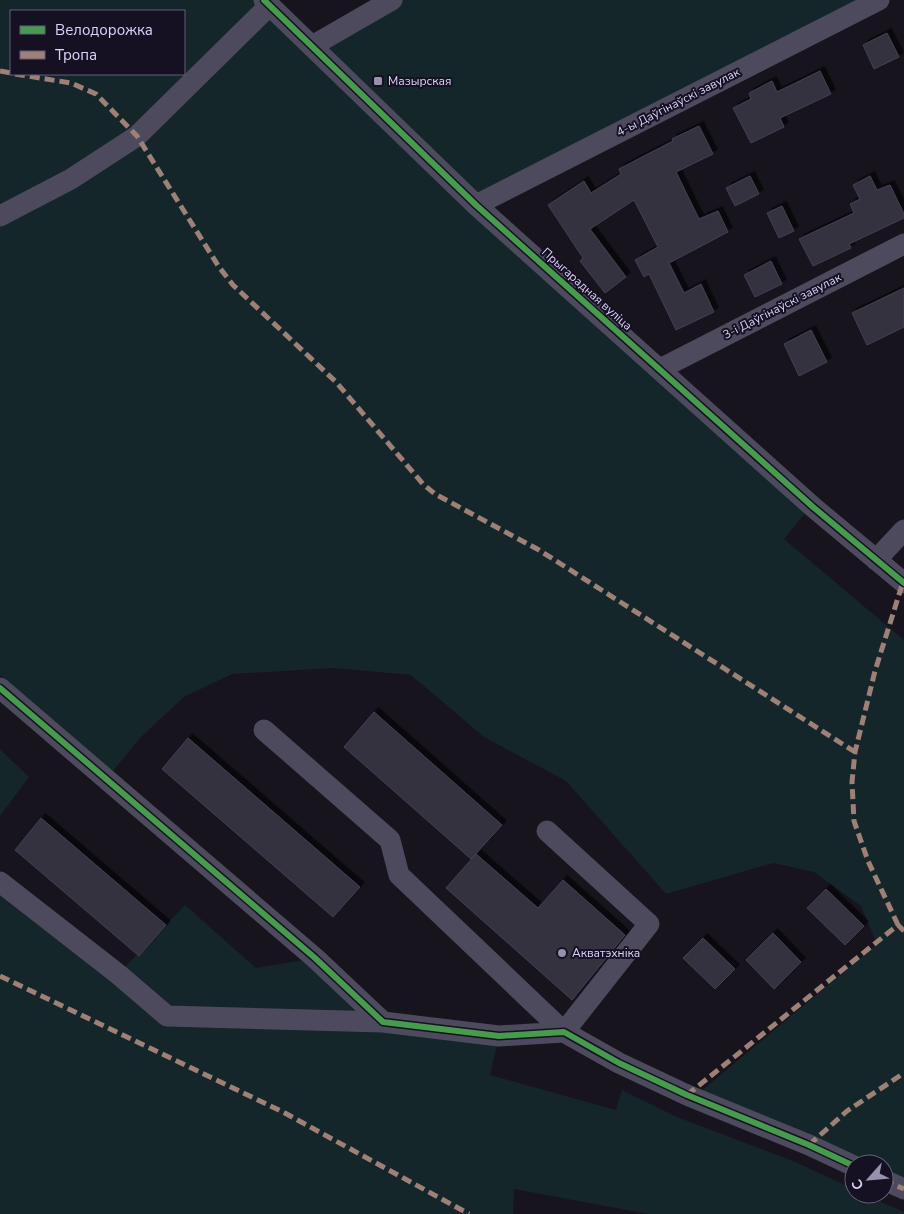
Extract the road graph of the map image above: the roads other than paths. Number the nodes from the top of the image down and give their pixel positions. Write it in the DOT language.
graph roads {
  1 [pos="392,0"];
  2 [pos="879,0"];
  3 [pos="267,2"];
  4 [pos="312,46"];
  5 [pos="476,205"];
  6 [pos="0,216"];
  7 [pos="904,244"];
  8 [pos="660,369"];
  9 [pos="904,530"];
  10 [pos="876,560"];
  11 [pos="904,583"];
  12 [pos="0,688"];
  13 [pos="264,730"];
  14 [pos="547,831"];
  15 [pos="0,882"];
  16 [pos="382,1022"];
  17 [pos="564,1032"];
  18 [pos="844,1161"];
  1 -- 4 [label="street"];
  2 -- 5 [label="street, 4-ы Даўгінаўскі завулак"];
  3 -- 4 [label="street, Прыгарадная вуліца"];
  3 -- 6 [label="street"];
  4 -- 5 [label="street, Прыгарадная вуліца"];
  5 -- 8 [label="street, Прыгарадная вуліца"];
  7 -- 8 [label="street, 3-і Даўгінаўскі завулак"];
  8 -- 10 [label="street, Прыгарадная вуліца"];
  9 -- 10 [label="street"];
  10 -- 11 [label="street, Прыгарадная вуліца"];
  12 -- 16 [label="street"];
  13 -- 17 [label="street"];
  14 -- 17 [label="street"];
  15 -- 16 [label="street"];
  16 -- 17 [label="street"];
  17 -- 18 [label="street"];
}
